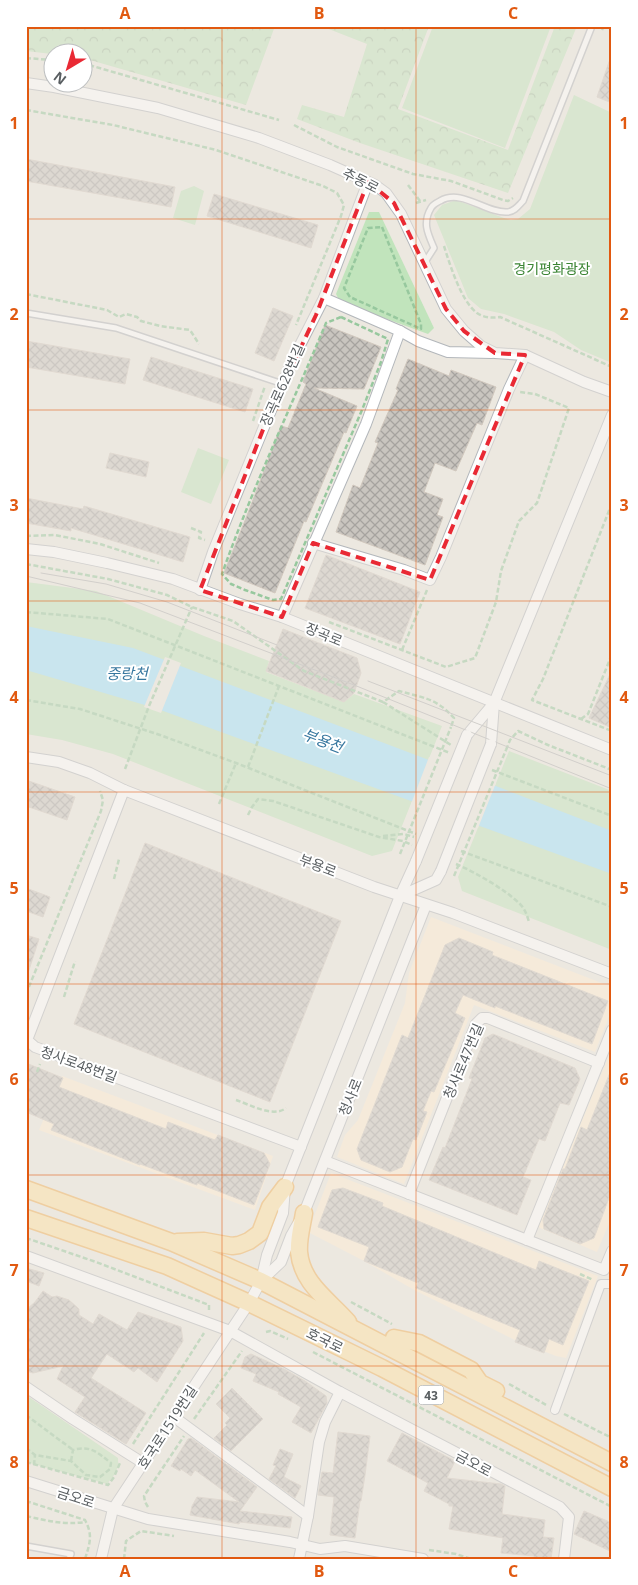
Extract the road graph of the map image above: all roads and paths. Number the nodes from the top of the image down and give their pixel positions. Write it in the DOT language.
graph roads {
  1 [pos="592,26"];
  2 [pos="26,58"];
  3 [pos="42,59"];
  4 [pos="92,66"];
  5 [pos="26,83"];
  6 [pos="26,110"];
  7 [pos="279,120"];
  8 [pos="294,125"];
  9 [pos="368,182"];
  10 [pos="408,185"];
  11 [pos="516,194"];
  12 [pos="427,200"];
  13 [pos="420,201"];
  14 [pos="416,203"];
  15 [pos="441,240"];
  16 [pos="424,264"];
  17 [pos="344,288"];
  18 [pos="26,294"];
  19 [pos="324,298"];
  20 [pos="26,313"];
  21 [pos="296,326"];
  22 [pos="400,331"];
  23 [pos="199,344"];
  24 [pos="495,354"];
  25 [pos="525,355"];
  26 [pos="381,362"];
  27 [pos="612,367"];
  28 [pos="283,384"];
  29 [pos="264,386"];
  30 [pos="612,392"];
  31 [pos="569,408"];
  32 [pos="612,415"];
  33 [pos="250,427"];
  34 [pos="612,503"];
  35 [pos="190,528"];
  36 [pos="26,536"];
  37 [pos="313,543"];
  38 [pos="202,548"];
  39 [pos="26,549"];
  40 [pos="26,564"];
  41 [pos="167,565"];
  42 [pos="200,590"];
  43 [pos="282,599"];
  44 [pos="192,606"];
  45 [pos="26,612"];
  46 [pos="282,617"];
  47 [pos="324,620"];
  48 [pos="612,654"];
  49 [pos="279,686"];
  50 [pos="26,700"];
  51 [pos="383,702"];
  52 [pos="494,703"];
  53 [pos="581,719"];
  54 [pos="612,731"];
  55 [pos="451,745"];
  56 [pos="612,750"];
  57 [pos="453,755"];
  58 [pos="26,757"];
  59 [pos="236,763"];
  60 [pos="248,767"];
  61 [pos="125,769"];
  62 [pos="490,769"];
  63 [pos="612,770"];
  64 [pos="98,788"];
  65 [pos="124,790"];
  66 [pos="219,804"];
  67 [pos="248,815"];
  68 [pos="612,816"];
  69 [pos="423,836"];
  70 [pos="420,848"];
  71 [pos="459,850"];
  72 [pos="400,854"];
  73 [pos="120,859"];
  74 [pos="453,862"];
  75 [pos="454,876"];
  76 [pos="114,879"];
  77 [pos="400,896"];
  78 [pos="426,905"];
  79 [pos="612,907"];
  80 [pos="529,922"];
  81 [pos="75,961"];
  82 [pos="612,974"];
  83 [pos="26,994"];
  84 [pos="64,997"];
  85 [pos="612,1030"];
  86 [pos="27,1040"];
  87 [pos="599,1063"];
  88 [pos="40,1064"];
  89 [pos="37,1072"];
  90 [pos="236,1100"];
  91 [pos="286,1108"];
  92 [pos="301,1147"];
  93 [pos="325,1161"];
  94 [pos="285,1187"];
  95 [pos="26,1188"];
  96 [pos="409,1194"];
  97 [pos="304,1213"];
  98 [pos="26,1218"];
  99 [pos="26,1238"];
  100 [pos="527,1240"];
  101 [pos="171,1242"];
  102 [pos="612,1251"];
  103 [pos="26,1256"];
  104 [pos="608,1272"];
  105 [pos="261,1281"];
  106 [pos="612,1284"];
  107 [pos="249,1302"];
  108 [pos="343,1305"];
  109 [pos="209,1307"];
  110 [pos="354,1330"];
  111 [pos="230,1331"];
  112 [pos="266,1332"];
  113 [pos="204,1333"];
  114 [pos="397,1333"];
  115 [pos="295,1343"];
  116 [pos="242,1351"];
  117 [pos="313,1352"];
  118 [pos="505,1381"];
  119 [pos="26,1387"];
  120 [pos="340,1392"];
  121 [pos="555,1410"];
  122 [pos="26,1415"];
  123 [pos="174,1416"];
  124 [pos="527,1418"];
  125 [pos="194,1419"];
  126 [pos="185,1434"];
  127 [pos="612,1438"];
  128 [pos="133,1444"];
  129 [pos="26,1448"];
  130 [pos="73,1450"];
  131 [pos="35,1455"];
  132 [pos="71,1461"];
  133 [pos="26,1462"];
  134 [pos="120,1463"];
  135 [pos="143,1463"];
  136 [pos="612,1463"];
  137 [pos="34,1464"];
  138 [pos="110,1469"];
  139 [pos="116,1473"];
  140 [pos="26,1481"];
  141 [pos="612,1488"];
  142 [pos="26,1501"];
  143 [pos="612,1507"];
  144 [pos="149,1508"];
  145 [pos="113,1509"];
  146 [pos="26,1516"];
  147 [pos="308,1516"];
  148 [pos="86,1522"];
  149 [pos="140,1531"];
  150 [pos="302,1544"];
  151 [pos="26,1546"];
  152 [pos="319,1554"];
  153 [pos="359,1554"];
  154 [pos="69,1559"];
  155 [pos="85,1559"];
  156 [pos="101,1559"];
  157 [pos="124,1559"];
  158 [pos="299,1559"];
  159 [pos="423,1559"];
  160 [pos="564,1559"];
  1 -- 16 [label="lane"];
  2 -- 3 [label="path"];
  4 -- 7 [label="path"];
  5 -- 9 [label="street, 추동로"];
  6 -- 21 [label="path"];
  8 -- 11 [label="path"];
  9 -- 16 [label="street, 추동로"];
  9 -- 19 [label="street, 장곡로628번길"];
  10 -- 13 [label="path"];
  12 -- 13 [label="path"];
  13 -- 14 [label="path"];
  15 -- 27 [label="path"];
  16 -- 24 [label="street, 추동로"];
  17 -- 17 [label="path"];
  18 -- 23 [label="path"];
  19 -- 22 [label="street"];
  19 -- 28 [label="street, 장곡로628번길"];
  20 -- 28 [label="lane"];
  22 -- 24 [label="street"];
  22 -- 37 [label="street"];
  24 -- 25 [label="street"];
  25 -- 30 [label="street"];
  25 -- 37 [label="street"];
  26 -- 43 [label="path"];
  28 -- 42 [label="street, 장곡로628번길"];
  29 -- 33 [label="path"];
  31 -- 47 [label="path"];
  32 -- 52 [label="street"];
  34 -- 53 [label="path"];
  35 -- 38 [label="path"];
  36 -- 41 [label="path"];
  37 -- 46 [label="street"];
  39 -- 42 [label="street, 장곡로"];
  40 -- 44 [label="path"];
  42 -- 46 [label="street, 장곡로"];
  44 -- 51 [label="path"];
  44 -- 61 [label="path, bridge"];
  45 -- 49 [label="path"];
  46 -- 52 [label="street, 장곡로"];
  48 -- 53 [label="path"];
  49 -- 57 [label="path"];
  49 -- 60 [label="path"];
  50 -- 59 [label="path"];
  51 -- 55 [label="path"];
  51 -- 72 [label="path, bridge"];
  52 -- 56 [label="street, 장곡로"];
  52 -- 77 [label="street, 청사로, bridge"];
  52 -- 77 [label="street, bridge"];
  53 -- 54 [label="path"];
  58 -- 65 [label="street, 부용로"];
  59 -- 60 [label="path"];
  59 -- 66 [label="path"];
  60 -- 69 [label="path"];
  62 -- 68 [label="path"];
  63 -- 75 [label="path, bridge"];
  64 -- 83 [label="path"];
  65 -- 77 [label="street, 부용로"];
  65 -- 86 [label="street, 청사로48번길"];
  67 -- 70 [label="path"];
  71 -- 79 [label="path"];
  73 -- 76 [label="path"];
  74 -- 80 [label="path"];
  77 -- 78 [label="street, 부용로"];
  77 -- 92 [label="street, 청사로"];
  78 -- 82 [label="street, 부용로"];
  78 -- 93 [label="street, 청사로"];
  81 -- 84 [label="path"];
  85 -- 87 [label="street"];
  86 -- 92 [label="street, 청사로48번길"];
  87 -- 96 [label="street, 청사로47번길"];
  87 -- 100 [label="street"];
  88 -- 89 [label="path"];
  90 -- 91 [label="path"];
  92 -- 94 [label="street, 청사로"];
  93 -- 96 [label="street"];
  93 -- 97 [label="street, 청사로"];
  94 -- 101 [label="main road, 호국로"];
  94 -- 105 [label="street, 청사로"];
  95 -- 101 [label="main road, 호국로 / 43"];
  96 -- 100 [label="street"];
  97 -- 105 [label="street, 청사로"];
  97 -- 108 [label="main road"];
  98 -- 107 [label="main road, 호국로 / 43"];
  99 -- 109 [label="path"];
  100 -- 104 [label="street"];
  101 -- 105 [label="main road, 호국로 / 43"];
  102 -- 104 [label="street"];
  103 -- 111 [label="street, 금오로"];
  105 -- 107 [label="street, 청사로"];
  105 -- 110 [label="main road, 호국로 / 43"];
  106 -- 121 [label="street"];
  107 -- 111 [label="street, 호국로1519번길"];
  107 -- 141 [label="main road, 호국로 / 43"];
  108 -- 110 [label="main road"];
  108 -- 114 [label="main road"];
  108 -- 114 [label="path"];
  110 -- 124 [label="main road, 호국로 / 43"];
  111 -- 120 [label="street, 금오로"];
  111 -- 123 [label="street, 호국로1519번길"];
  112 -- 115 [label="path"];
  113 -- 128 [label="path"];
  114 -- 124 [label="main road"];
  116 -- 125 [label="path"];
  117 -- 143 [label="path"];
  118 -- 121 [label="path"];
  119 -- 135 [label="street"];
  120 -- 147 [label="street"];
  120 -- 160 [label="street, 금오로"];
  121 -- 127 [label="path"];
  122 -- 130 [label="path"];
  123 -- 135 [label="street, 호국로1519번길"];
  123 -- 147 [label="street"];
  124 -- 136 [label="main road, 호국로 / 43"];
  126 -- 144 [label="path"];
  129 -- 131 [label="path"];
  130 -- 132 [label="path"];
  130 -- 138 [label="path"];
  131 -- 132 [label="path"];
  131 -- 137 [label="path"];
  132 -- 138 [label="path"];
  133 -- 137 [label="path"];
  134 -- 139 [label="path"];
  135 -- 145 [label="street, 호국로1519번길"];
  137 -- 139 [label="path"];
  138 -- 139 [label="path"];
  140 -- 145 [label="street, 금오로"];
  142 -- 148 [label="path"];
  145 -- 150 [label="street, 금오로"];
  145 -- 156 [label="street, 호국로1519번길"];
  146 -- 148 [label="path"];
  147 -- 150 [label="street"];
  148 -- 155 [label="path"];
  149 -- 157 [label="path"];
  150 -- 152 [label="street, 금오로"];
  150 -- 158 [label="street"];
  151 -- 154 [label="lane"];
  152 -- 153 [label="street, 금오로"];
  153 -- 159 [label="street, 금오로"];
}
